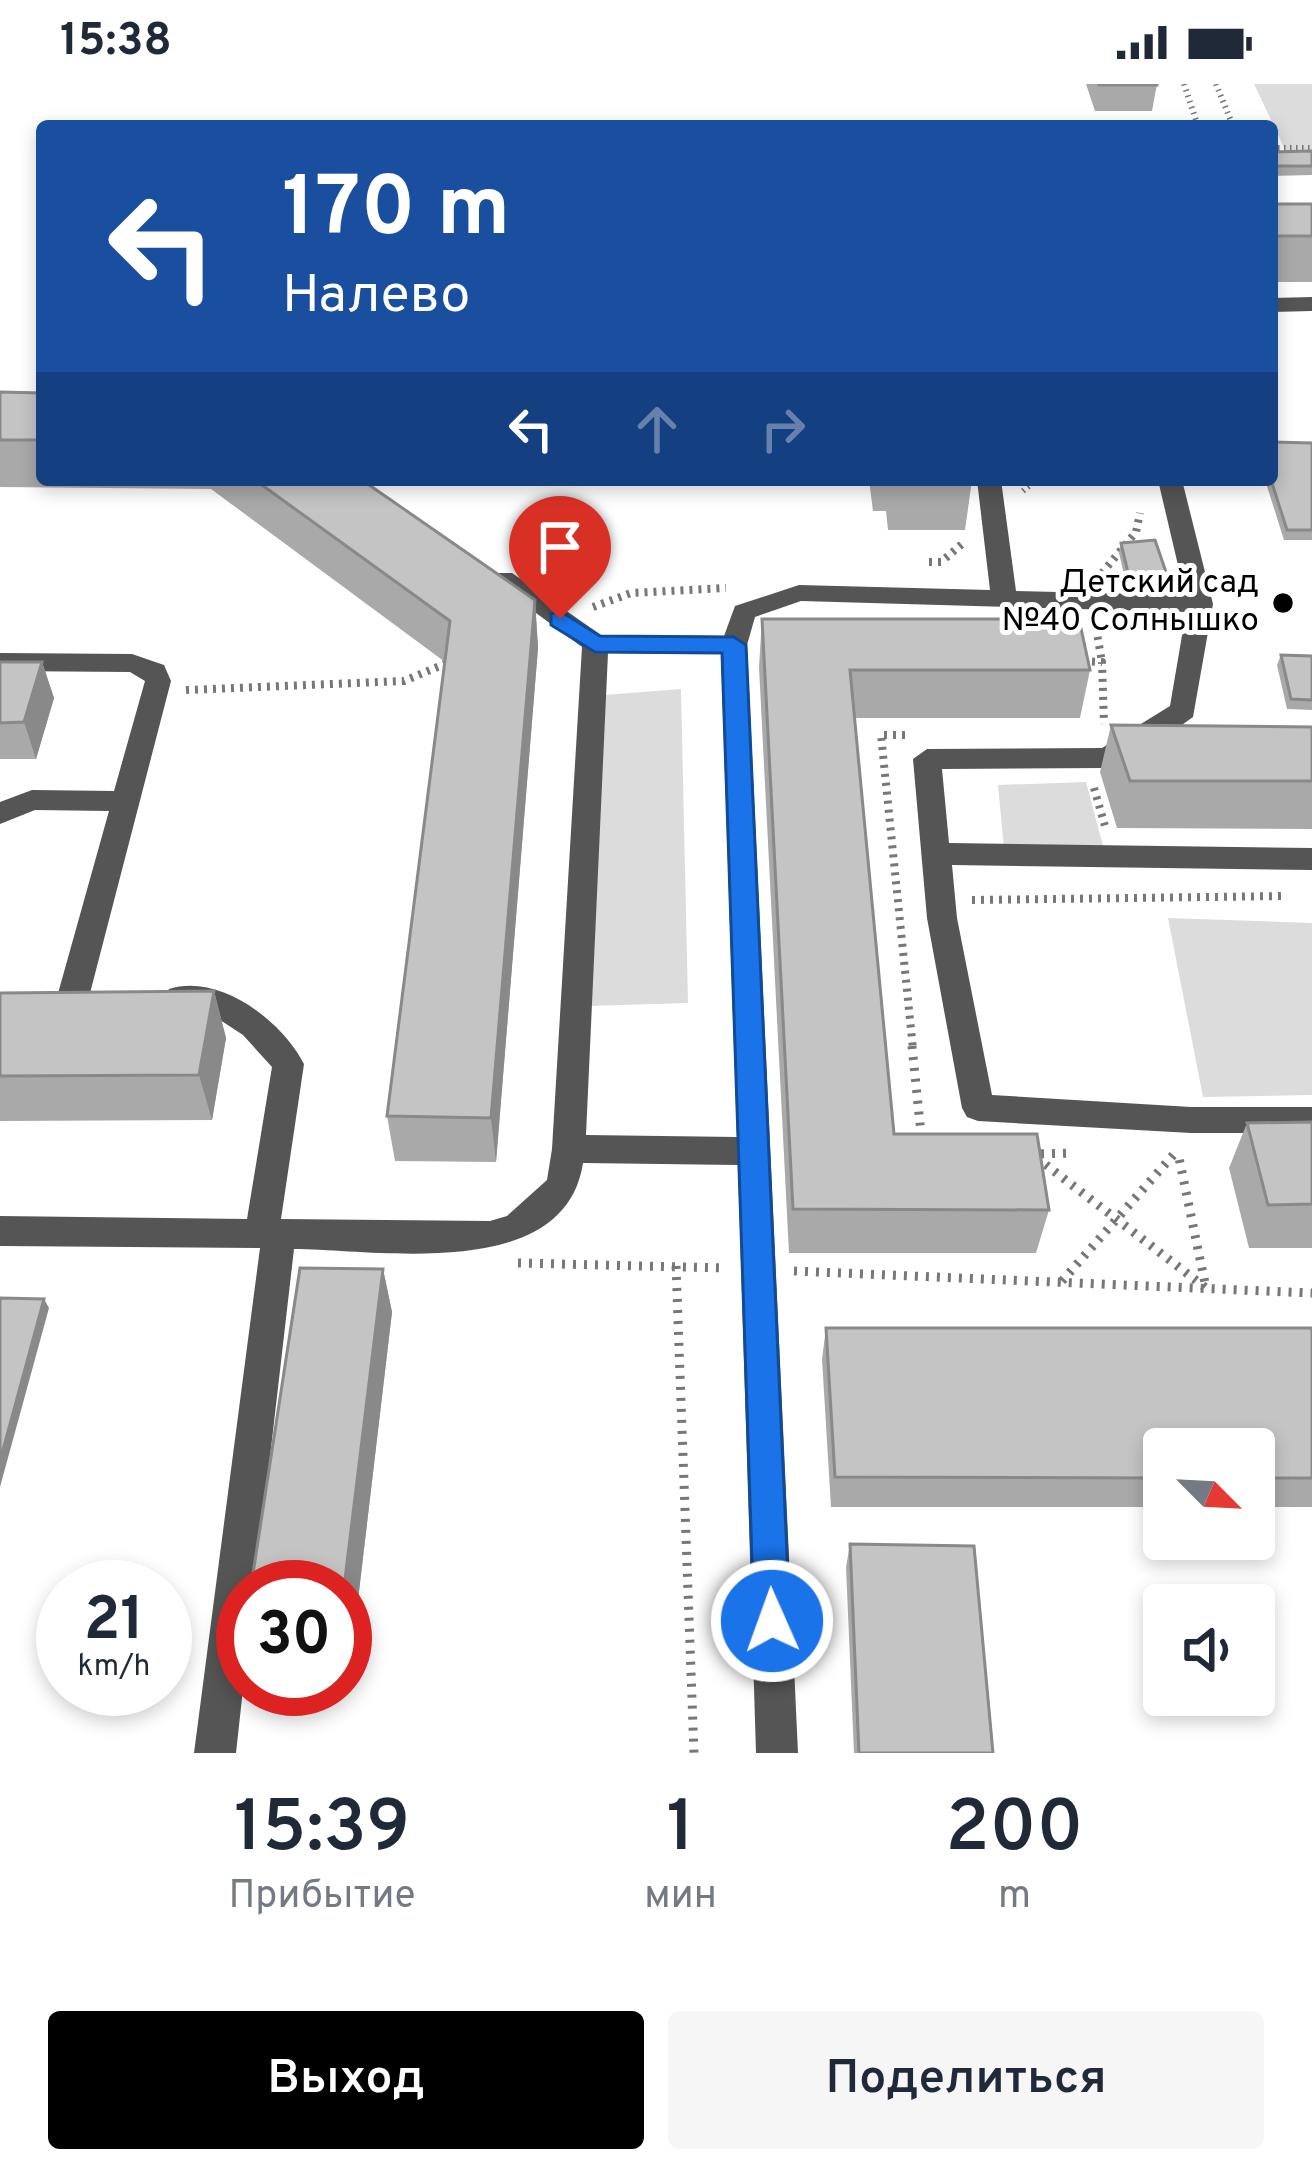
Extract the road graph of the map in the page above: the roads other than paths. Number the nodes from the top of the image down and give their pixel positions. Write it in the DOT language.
graph roads {
  1 [pos="1312,304"];
  2 [pos="1278,305"];
  3 [pos="990,486"];
  4 [pos="1171,486"];
  5 [pos="487,568"];
  6 [pos="1004,597"];
  7 [pos="1200,604"];
  8 [pos="738,606"];
  9 [pos="595,644"];
  10 [pos="0,662"];
  11 [pos="125,801"];
  12 [pos="0,814"];
  13 [pos="938,854"];
  14 [pos="1312,859"];
  15 [pos="37,996"];
  16 [pos="73,997"];
  17 [pos="115,997"];
  18 [pos="158,998"];
  19 [pos="1312,1120"];
  20 [pos="569,1149"];
  21 [pos="754,1151"];
  22 [pos="0,1231"];
  23 [pos="270,1234"];
  24 [pos="215,1753"];
  25 [pos="777,1753"];
  1 -- 2 [label="street"];
  3 -- 6 [label="street"];
  4 -- 7 [label="street"];
  5 -- 9 [label="street"];
  6 -- 7 [label="street"];
  6 -- 8 [label="street"];
  7 -- 13 [label="street"];
  8 -- 9 [label="street"];
  8 -- 21 [label="street"];
  9 -- 20 [label="street"];
  10 -- 11 [label="street"];
  11 -- 12 [label="street"];
  11 -- 16 [label="street"];
  13 -- 14 [label="street"];
  13 -- 19 [label="street"];
  15 -- 16 [label="street"];
  16 -- 17 [label="street"];
  18 -- 23 [label="street"];
  20 -- 21 [label="street"];
  20 -- 23 [label="street"];
  21 -- 25 [label="street"];
  22 -- 23 [label="street"];
  23 -- 24 [label="street"];
}
